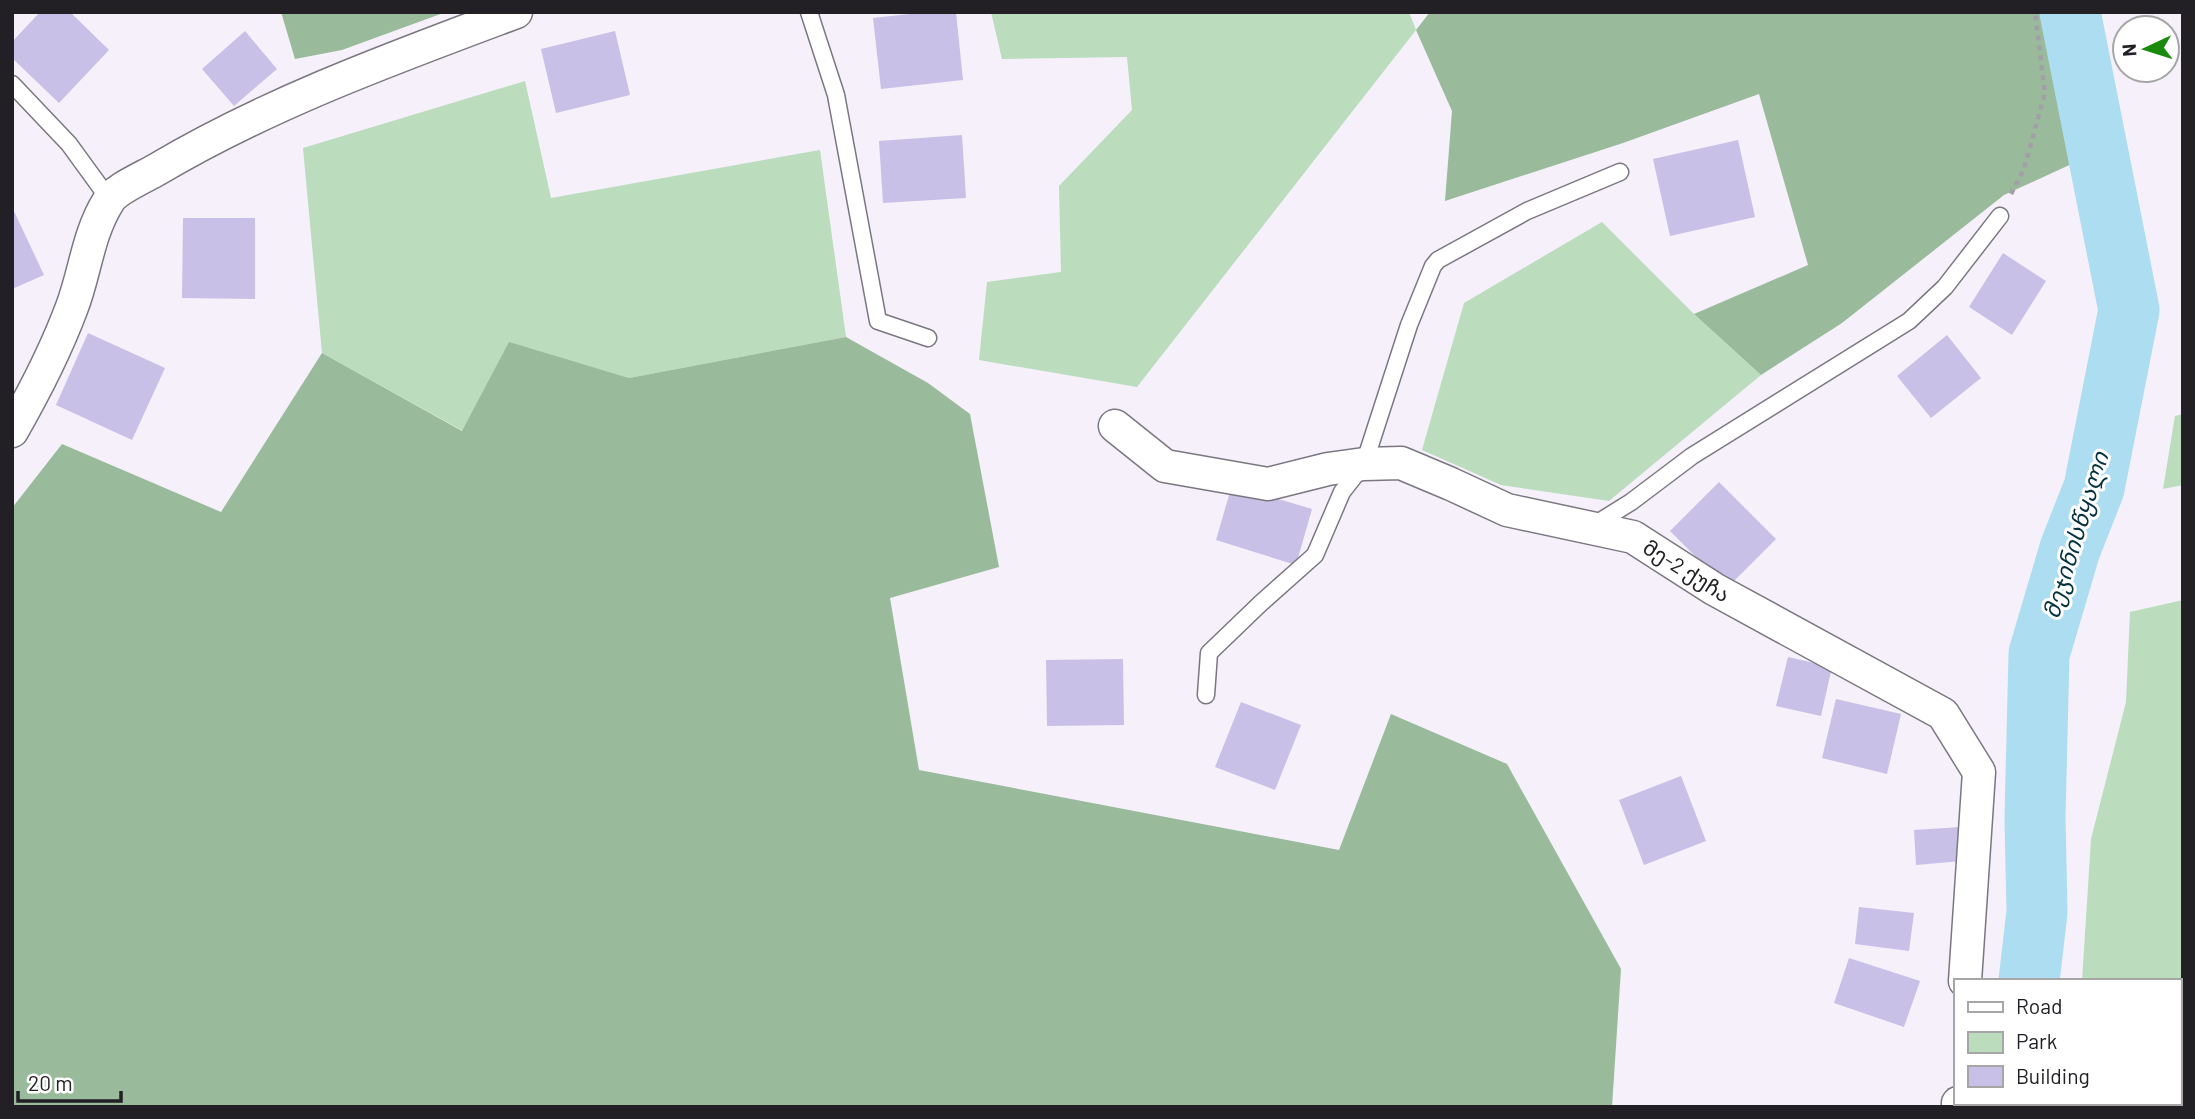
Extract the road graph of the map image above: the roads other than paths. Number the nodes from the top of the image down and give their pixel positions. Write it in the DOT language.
graph roads {
  1 [pos="516,12"];
  2 [pos="809,12"];
  3 [pos="12,84"];
  4 [pos="1620,172"];
  5 [pos="109,199"];
  6 [pos="2000,216"];
  7 [pos="928,338"];
  8 [pos="1115,426"];
  9 [pos="12,431"];
  10 [pos="1364,464"];
  11 [pos="1588,528"];
  12 [pos="1206,695"];
  13 [pos="1965,979"];
  1 -- 5 [label="street"];
  2 -- 7 [label="lane"];
  3 -- 5 [label="lane"];
  4 -- 10 [label="lane"];
  5 -- 9 [label="street"];
  6 -- 11 [label="lane"];
  8 -- 10 [label="street, მე-2 ქუჩა"];
  10 -- 11 [label="street, მე-2 ქუჩა"];
  10 -- 12 [label="lane"];
  11 -- 13 [label="street, მე-2 ქუჩა"];
}
